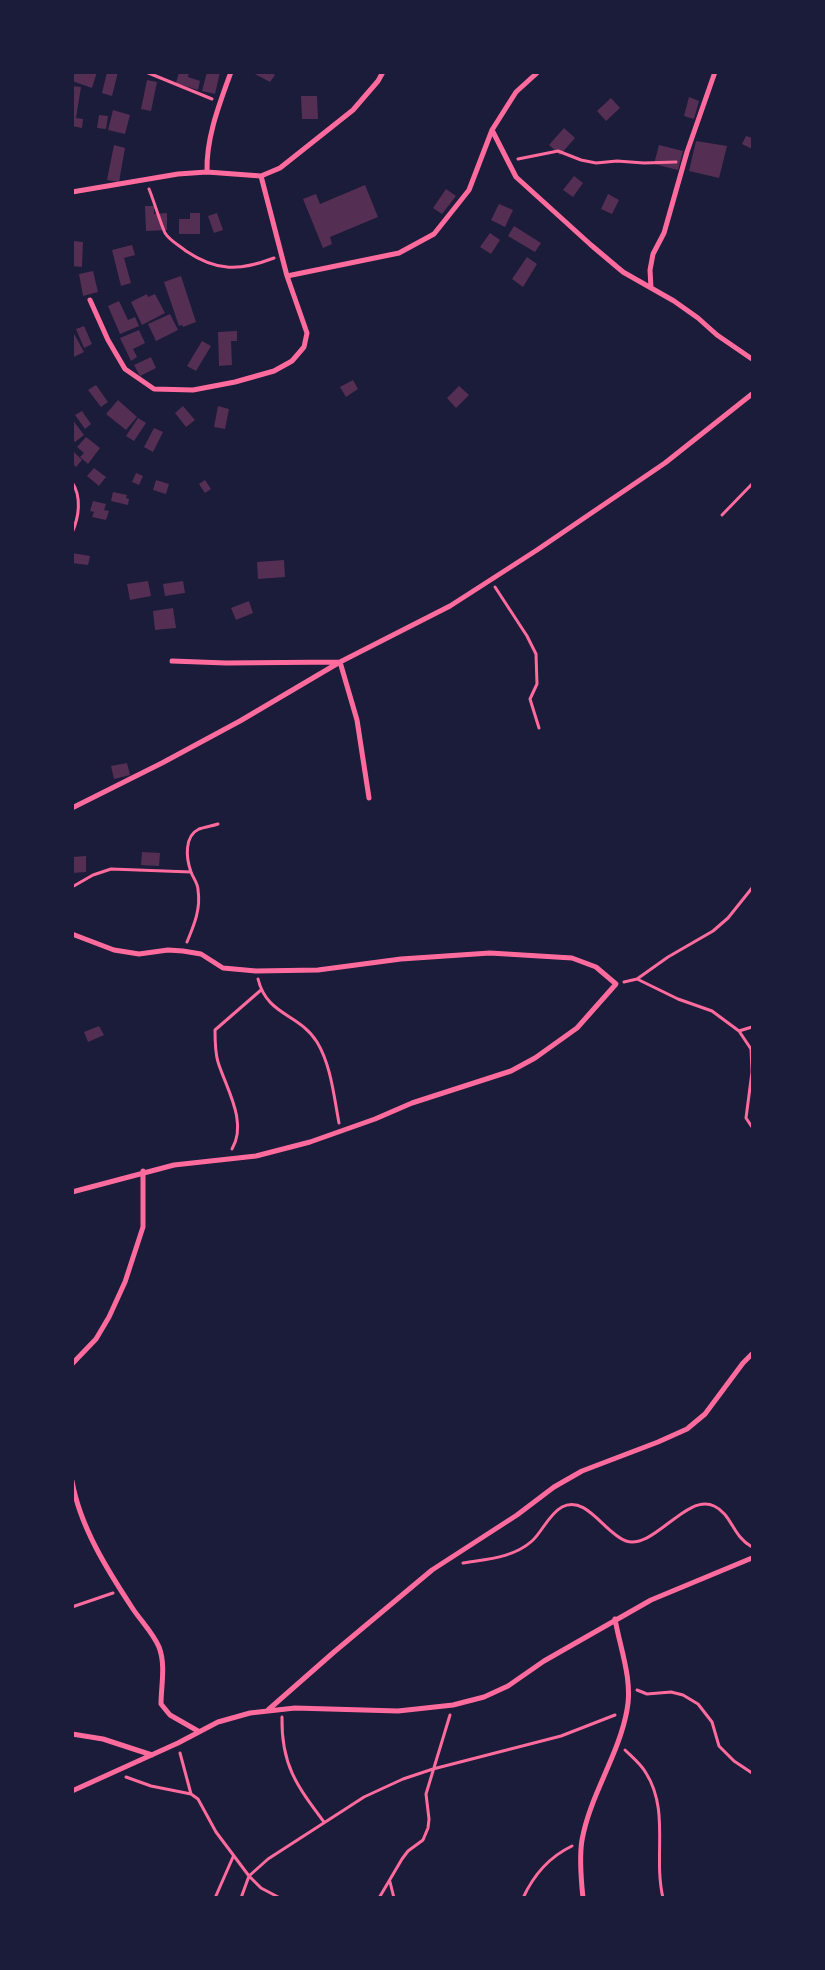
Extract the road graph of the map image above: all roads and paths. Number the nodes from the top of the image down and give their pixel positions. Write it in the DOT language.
graph roads {
  1 [pos="146,72"];
  2 [pos="231,72"];
  3 [pos="383,72"];
  4 [pos="538,72"];
  5 [pos="715,72"];
  6 [pos="220,102"];
  7 [pos="492,130"];
  8 [pos="684,162"];
  9 [pos="508,163"];
  10 [pos="206,172"];
  11 [pos="261,176"];
  12 [pos="146,180"];
  13 [pos="72,192"];
  14 [pos="282,254"];
  15 [pos="287,276"];
  16 [pos="651,288"];
  17 [pos="90,300"];
  18 [pos="752,359"];
  19 [pos="752,394"];
  20 [pos="72,482"];
  21 [pos="752,484"];
  22 [pos="722,515"];
  23 [pos="72,533"];
  24 [pos="490,580"];
  25 [pos="172,661"];
  26 [pos="340,662"];
  27 [pos="538,728"];
  28 [pos="369,798"];
  29 [pos="72,808"];
  30 [pos="218,824"];
  31 [pos="190,872"];
  32 [pos="72,887"];
  33 [pos="752,888"];
  34 [pos="72,934"];
  35 [pos="183,951"];
  36 [pos="256,972"];
  37 [pos="637,979"];
  38 [pos="616,984"];
  39 [pos="261,990"];
  40 [pos="752,1028"];
  41 [pos="739,1031"];
  42 [pos="752,1127"];
  43 [pos="340,1131"];
  44 [pos="226,1160"];
  45 [pos="144,1172"];
  46 [pos="72,1192"];
  47 [pos="752,1354"];
  48 [pos="72,1364"];
  49 [pos="72,1481"];
  50 [pos="752,1547"];
  51 [pos="752,1558"];
  52 [pos="455,1565"];
  53 [pos="121,1590"];
  54 [pos="72,1607"];
  55 [pos="615,1620"];
  56 [pos="629,1684"];
  57 [pos="453,1705"];
  58 [pos="282,1709"];
  59 [pos="268,1710"];
  60 [pos="627,1710"];
  61 [pos="198,1732"];
  62 [pos="72,1734"];
  63 [pos="178,1743"];
  64 [pos="617,1743"];
  65 [pos="152,1755"];
  66 [pos="433,1769"];
  67 [pos="752,1772"];
  68 [pos="113,1773"];
  69 [pos="72,1791"];
  70 [pos="191,1794"];
  71 [pos="324,1822"];
  72 [pos="582,1841"];
  73 [pos="233,1857"];
  74 [pos="249,1876"];
  75 [pos="390,1882"];
  76 [pos="243,1891"];
  77 [pos="215,1898"];
  78 [pos="241,1898"];
  79 [pos="246,1898"];
  80 [pos="280,1898"];
  81 [pos="379,1898"];
  82 [pos="394,1898"];
  83 [pos="523,1898"];
  84 [pos="583,1898"];
  85 [pos="663,1898"];
  1 -- 6 [label="path"];
  2 -- 6 [label="street"];
  3 -- 11 [label="street"];
  4 -- 7 [label="street"];
  5 -- 8 [label="street"];
  6 -- 10 [label="street"];
  7 -- 9 [label="street"];
  7 -- 15 [label="street"];
  8 -- 9 [label="path"];
  8 -- 16 [label="street"];
  9 -- 16 [label="street"];
  10 -- 11 [label="street"];
  10 -- 12 [label="street"];
  11 -- 14 [label="street"];
  12 -- 13 [label="street"];
  12 -- 14 [label="path"];
  14 -- 15 [label="street"];
  15 -- 17 [label="street"];
  16 -- 18 [label="street"];
  19 -- 24 [label="street"];
  20 -- 23 [label="path"];
  21 -- 22 [label="path"];
  24 -- 26 [label="street"];
  24 -- 27 [label="path"];
  25 -- 26 [label="street"];
  26 -- 28 [label="street"];
  26 -- 29 [label="street"];
  30 -- 31 [label="path"];
  31 -- 32 [label="path"];
  31 -- 35 [label="path"];
  33 -- 37 [label="path"];
  34 -- 35 [label="street"];
  35 -- 36 [label="street"];
  36 -- 38 [label="street"];
  36 -- 39 [label="path"];
  37 -- 38 [label="path"];
  37 -- 41 [label="path"];
  38 -- 43 [label="street"];
  39 -- 43 [label="path"];
  39 -- 44 [label="path"];
  40 -- 41 [label="path"];
  41 -- 42 [label="path"];
  43 -- 44 [label="street"];
  44 -- 45 [label="street"];
  45 -- 46 [label="street"];
  45 -- 48 [label="street"];
  47 -- 59 [label="street"];
  49 -- 53 [label="street"];
  50 -- 52 [label="path"];
  51 -- 55 [label="street"];
  53 -- 54 [label="path"];
  53 -- 61 [label="street"];
  55 -- 56 [label="street"];
  55 -- 57 [label="street"];
  56 -- 60 [label="street"];
  56 -- 67 [label="path"];
  57 -- 58 [label="street"];
  57 -- 66 [label="path"];
  58 -- 59 [label="street"];
  58 -- 71 [label="path"];
  59 -- 61 [label="street"];
  60 -- 64 [label="street"];
  60 -- 66 [label="path"];
  61 -- 63 [label="street"];
  62 -- 65 [label="street"];
  63 -- 65 [label="street"];
  63 -- 70 [label="path"];
  64 -- 72 [label="street"];
  64 -- 85 [label="path"];
  65 -- 68 [label="street"];
  66 -- 71 [label="path"];
  66 -- 75 [label="path"];
  68 -- 69 [label="street"];
  68 -- 70 [label="path"];
  70 -- 73 [label="path"];
  71 -- 74 [label="path"];
  72 -- 83 [label="path"];
  72 -- 84 [label="street"];
  73 -- 74 [label="path"];
  73 -- 77 [label="path"];
  74 -- 76 [label="path"];
  74 -- 80 [label="path"];
  75 -- 81 [label="path"];
  75 -- 82 [label="path"];
  76 -- 78 [label="path"];
  76 -- 79 [label="path"];
}
